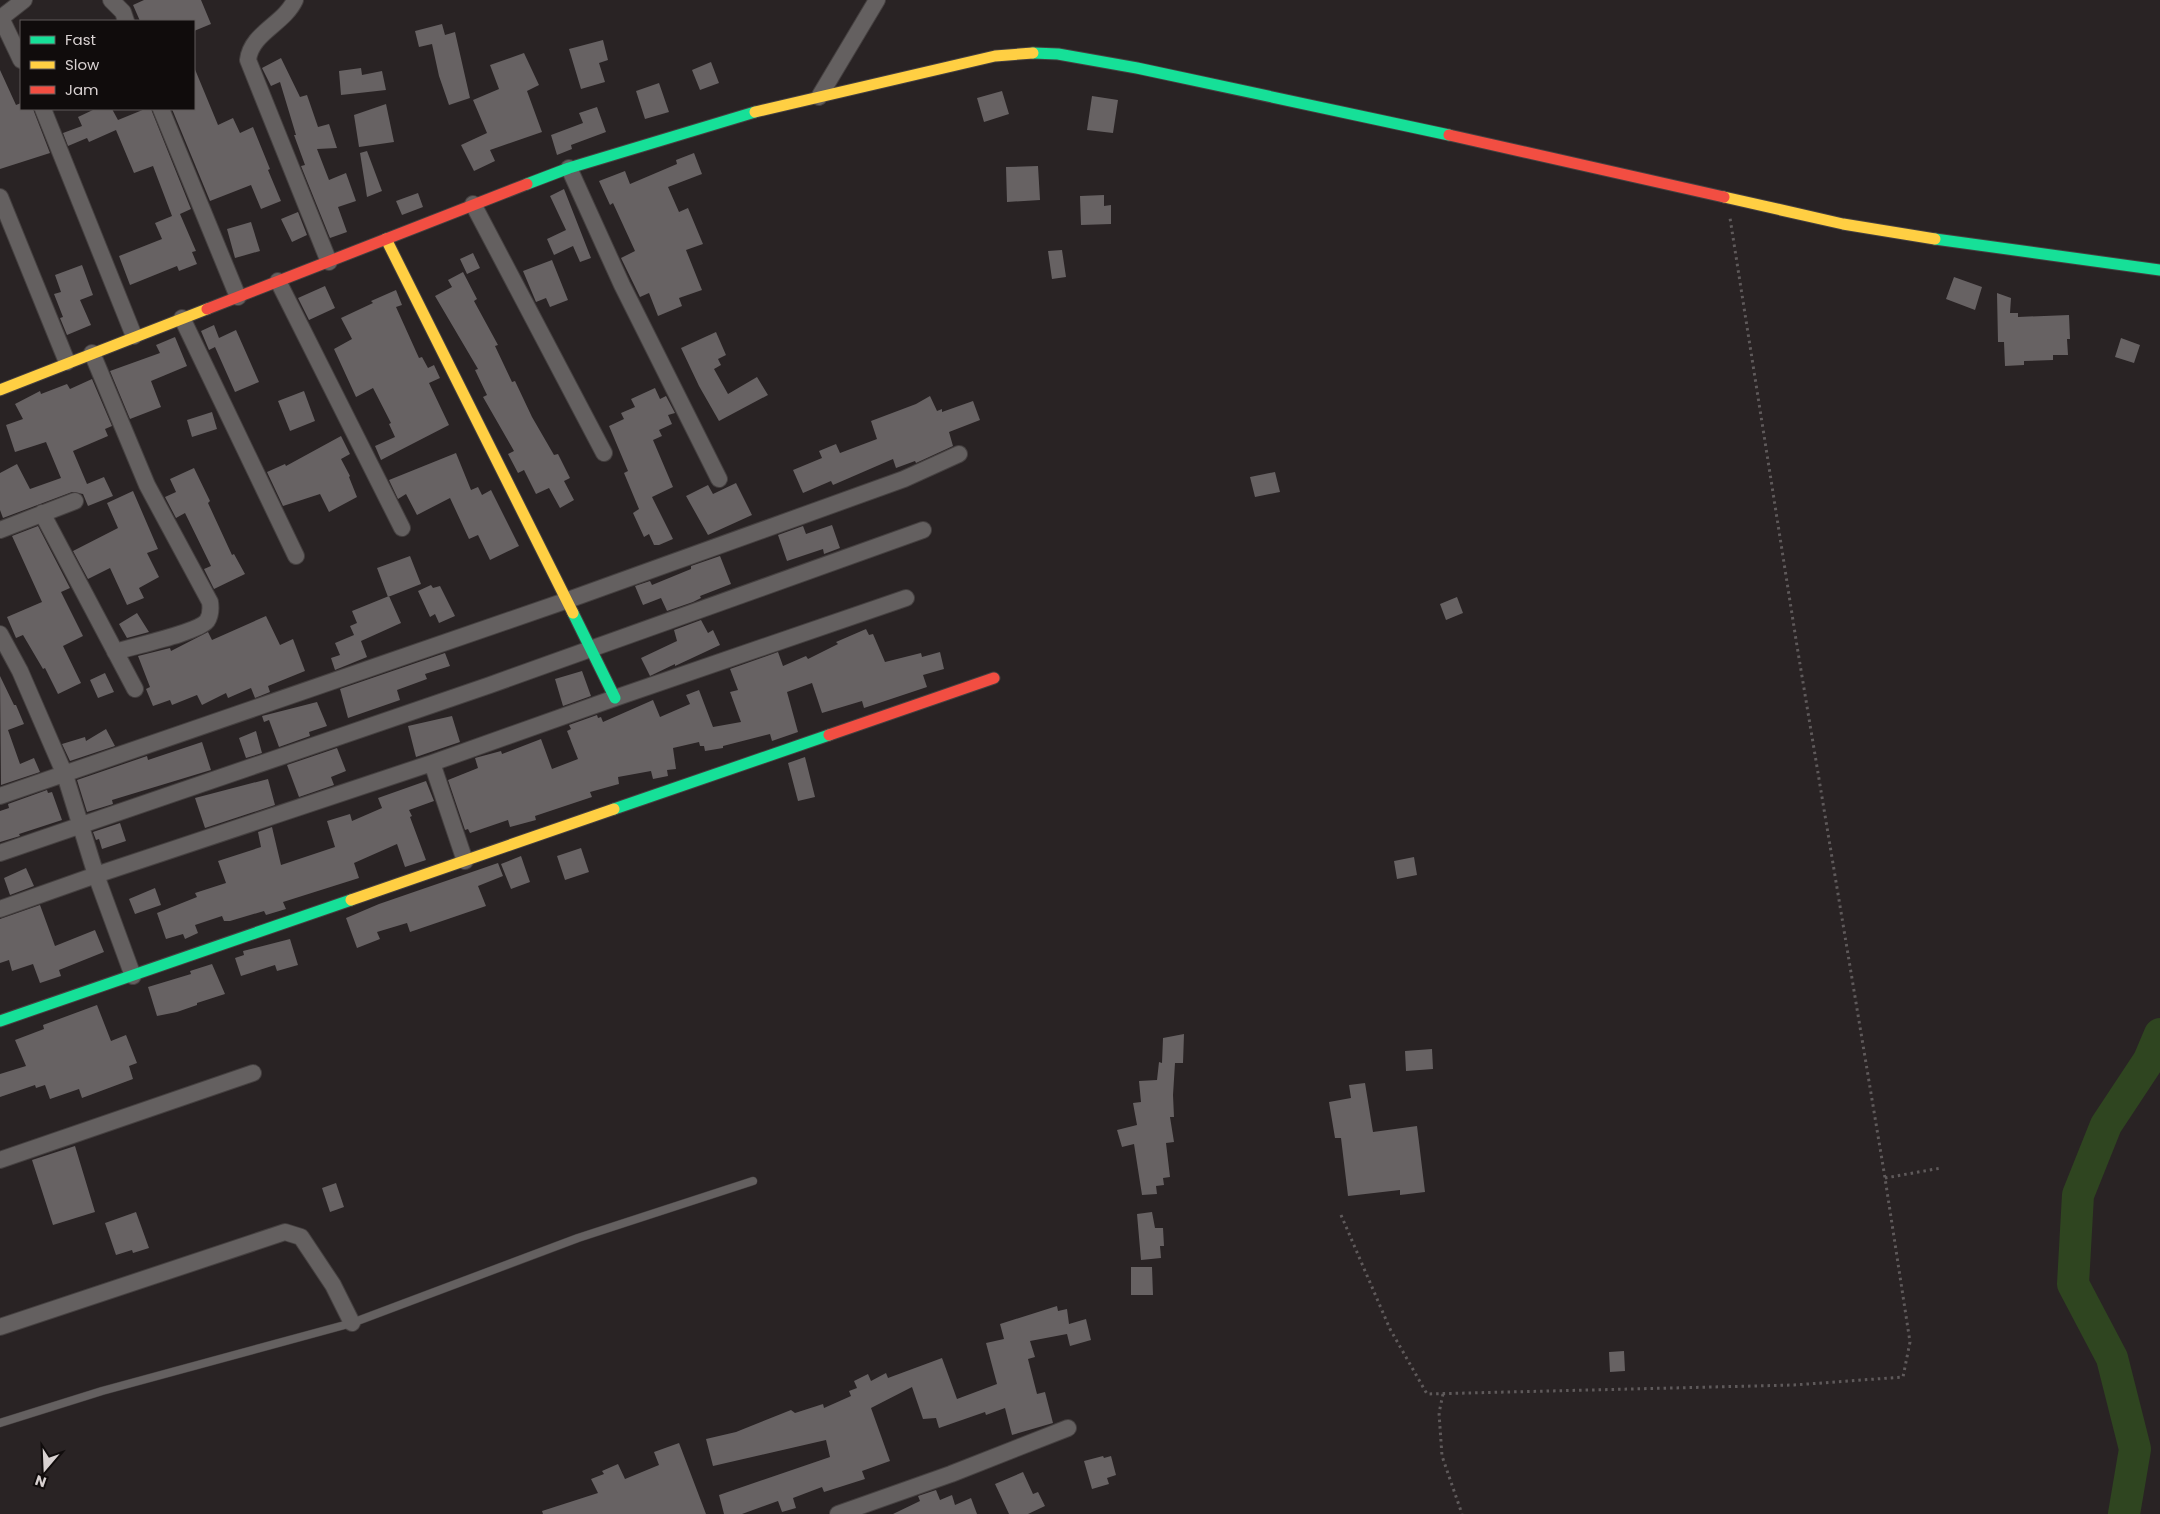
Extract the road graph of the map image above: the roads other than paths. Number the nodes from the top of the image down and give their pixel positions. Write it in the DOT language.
graph roads {
  1 [pos="24,0"];
  2 [pos="111,0"];
  3 [pos="295,0"];
  4 [pos="877,0"];
  5 [pos="1,13"];
  6 [pos="126,20"];
  7 [pos="20,58"];
  8 [pos="819,97"];
  9 [pos="43,110"];
  10 [pos="161,110"];
  11 [pos="569,168"];
  12 [pos="0,197"];
  13 [pos="473,204"];
  14 [pos="386,239"];
  15 [pos="329,262"];
  16 [pos="2160,270"];
  17 [pos="278,282"];
  18 [pos="238,297"];
  19 [pos="182,318"];
  20 [pos="134,336"];
  21 [pos="92,353"];
  22 [pos="67,362"];
  23 [pos="0,390"];
  24 [pos="604,453"];
  25 [pos="959,454"];
  26 [pos="719,479"];
  27 [pos="75,501"];
  28 [pos="42,513"];
  29 [pos="402,528"];
  30 [pos="0,530"];
  31 [pos="923,530"];
  32 [pos="296,556"];
  33 [pos="906,598"];
  34 [pos="568,600"];
  35 [pos="0,634"];
  36 [pos="591,649"];
  37 [pos="115,652"];
  38 [pos="994,678"];
  39 [pos="135,688"];
  40 [pos="615,698"];
  41 [pos="432,763"];
  42 [pos="65,775"];
  43 [pos="0,796"];
  44 [pos="80,824"];
  45 [pos="0,853"];
  46 [pos="465,862"];
  47 [pos="96,875"];
  48 [pos="0,909"];
  49 [pos="133,976"];
  50 [pos="0,1021"];
  51 [pos="253,1074"];
  52 [pos="0,1160"];
  53 [pos="753,1181"];
  54 [pos="352,1323"];
  55 [pos="0,1327"];
  56 [pos="0,1423"];
  57 [pos="1068,1428"];
  58 [pos="838,1514"];
  1 -- 5 [label="street"];
  2 -- 6 [label="street"];
  3 -- 15 [label="street"];
  4 -- 8 [label="street"];
  5 -- 7 [label="street"];
  8 -- 11 [label="street"];
  8 -- 16 [label="street"];
  9 -- 20 [label="street"];
  10 -- 18 [label="street"];
  11 -- 13 [label="street"];
  11 -- 26 [label="street"];
  12 -- 22 [label="street"];
  13 -- 14 [label="street"];
  13 -- 24 [label="street"];
  14 -- 15 [label="street"];
  14 -- 34 [label="street"];
  15 -- 17 [label="street"];
  17 -- 18 [label="street"];
  17 -- 29 [label="street"];
  18 -- 19 [label="street"];
  19 -- 20 [label="street"];
  19 -- 32 [label="street"];
  20 -- 21 [label="street"];
  21 -- 22 [label="street"];
  21 -- 37 [label="street"];
  22 -- 23 [label="street"];
  25 -- 34 [label="street"];
  27 -- 28 [label="street"];
  28 -- 30 [label="street"];
  28 -- 37 [label="street"];
  31 -- 36 [label="street"];
  33 -- 40 [label="street"];
  34 -- 36 [label="street"];
  34 -- 42 [label="street"];
  35 -- 42 [label="street"];
  36 -- 40 [label="street"];
  36 -- 44 [label="street"];
  37 -- 39 [label="street"];
  38 -- 46 [label="street"];
  40 -- 41 [label="street"];
  41 -- 46 [label="street"];
  41 -- 47 [label="street"];
  42 -- 43 [label="street"];
  42 -- 44 [label="street"];
  44 -- 45 [label="street"];
  44 -- 47 [label="street"];
  46 -- 49 [label="street"];
  47 -- 48 [label="street"];
  47 -- 49 [label="street"];
  49 -- 50 [label="street"];
  51 -- 52 [label="street"];
  53 -- 54 [label="lane"];
  54 -- 55 [label="street"];
  54 -- 56 [label="lane"];
  57 -- 58 [label="street"];
}
